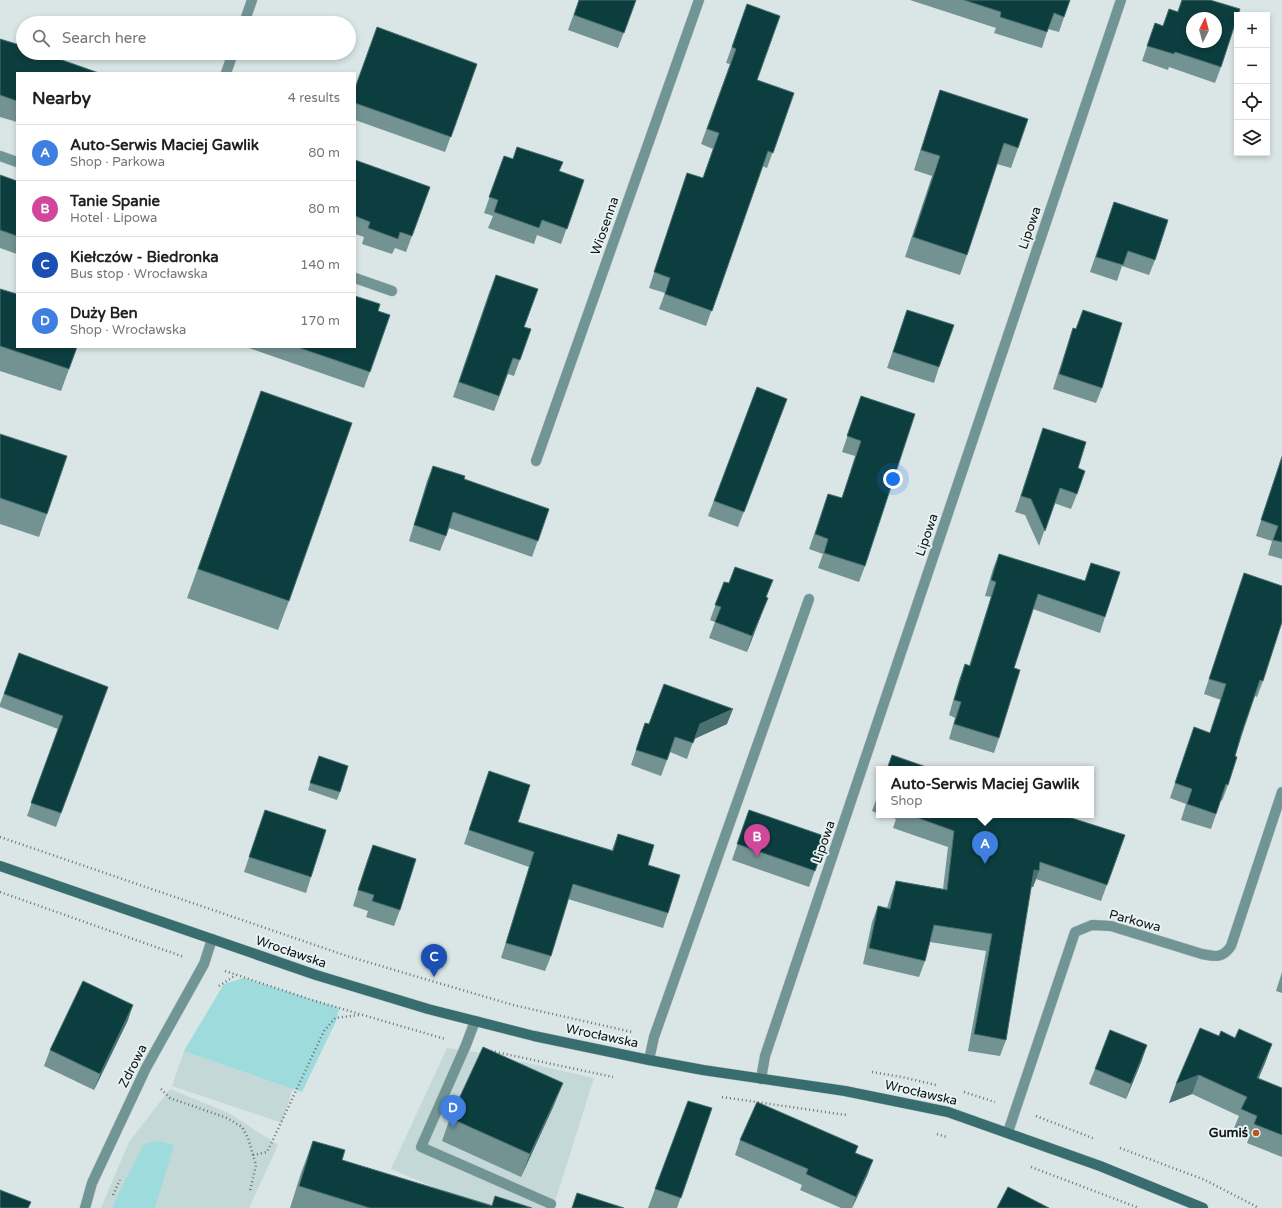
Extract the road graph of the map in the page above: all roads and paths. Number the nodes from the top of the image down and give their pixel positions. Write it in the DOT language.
graph roads {
  1 [pos="252,0"];
  2 [pos="699,0"];
  3 [pos="1121,0"];
  4 [pos="246,16"];
  5 [pos="231,60"];
  6 [pos="226,72"];
  7 [pos="0,156"];
  8 [pos="16,162"];
  9 [pos="356,278"];
  10 [pos="392,291"];
  11 [pos="536,461"];
  12 [pos="808,599"];
  13 [pos="1282,792"];
  14 [pos="0,837"];
  15 [pos="0,866"];
  16 [pos="212,939"];
  17 [pos="237,975"];
  18 [pos="216,988"];
  19 [pos="361,1014"];
  20 [pos="475,1021"];
  21 [pos="654,1037"];
  22 [pos="649,1060"];
  23 [pos="871,1072"];
  24 [pos="761,1079"];
  25 [pos="162,1084"];
  26 [pos="939,1086"];
  27 [pos="962,1092"];
  28 [pos="1015,1109"];
  29 [pos="1008,1132"];
  30 [pos="1103,1142"];
  31 [pos="1117,1147"];
  32 [pos="253,1155"];
  33 [pos="250,1191"];
  34 [pos="551,1204"];
  35 [pos="1199,1207"];
  36 [pos="85,1208"];
  37 [pos="1259,1208"];
  1 -- 4 [label="street"];
  2 -- 11 [label="street, Wiosenna"];
  3 -- 24 [label="street, Lipowa"];
  5 -- 6 [label="street"];
  7 -- 8 [label="street"];
  9 -- 10 [label="street"];
  12 -- 21 [label="street"];
  13 -- 28 [label="street, Parkowa"];
  14 -- 21 [label="path"];
  15 -- 16 [label="street, Wrocławska"];
  16 -- 20 [label="street, Wrocławska"];
  16 -- 36 [label="street, Zdrowa"];
  17 -- 18 [label="path"];
  19 -- 32 [label="path"];
  20 -- 22 [label="street, Wrocławska"];
  20 -- 34 [label="street"];
  21 -- 22 [label="street"];
  22 -- 24 [label="street, Wrocławska"];
  23 -- 26 [label="path"];
  24 -- 29 [label="street, Wrocławska"];
  25 -- 32 [label="path"];
  27 -- 28 [label="path"];
  28 -- 29 [label="street, Parkowa"];
  28 -- 30 [label="path"];
  29 -- 35 [label="street, Wrocławska"];
  31 -- 37 [label="path"];
  32 -- 33 [label="path"];
}
